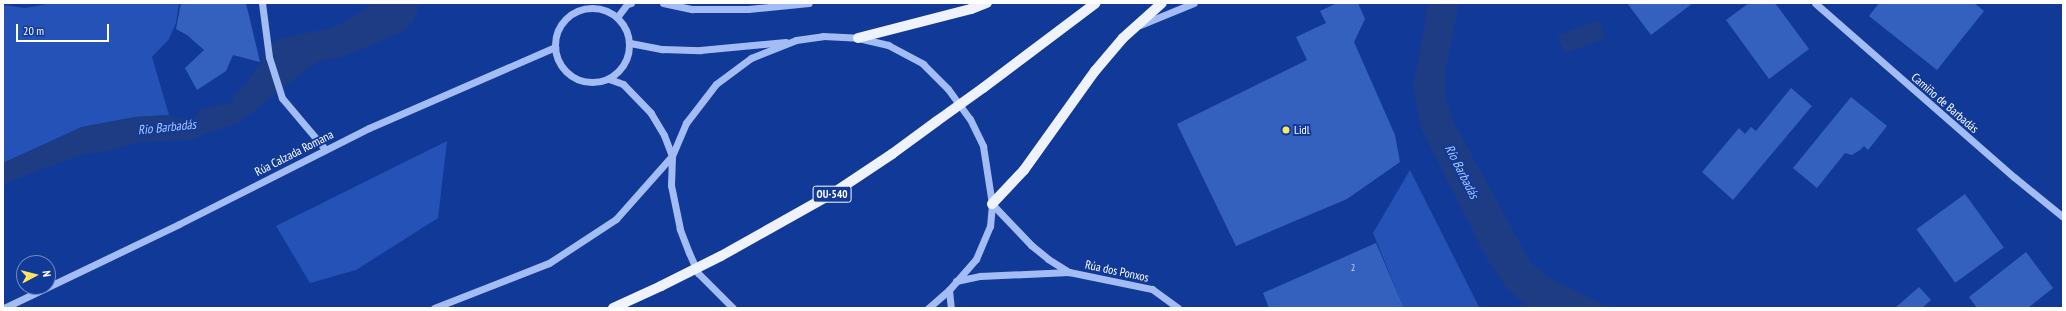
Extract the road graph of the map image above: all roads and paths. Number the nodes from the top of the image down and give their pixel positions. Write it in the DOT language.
graph roads {
  1 [pos="262,3"];
  2 [pos="631,3"];
  3 [pos="663,3"];
  4 [pos="809,3"];
  5 [pos="987,3"];
  6 [pos="1096,3"];
  7 [pos="1162,3"];
  8 [pos="1194,3"];
  9 [pos="1815,3"];
  10 [pos="618,16"];
  11 [pos="1138,26"];
  12 [pos="858,38"];
  13 [pos="796,40"];
  14 [pos="630,43"];
  15 [pos="555,47"];
  16 [pos="609,79"];
  17 [pos="325,149"];
  18 [pos="672,156"];
  19 [pos="992,204"];
  20 [pos="2063,217"];
  21 [pos="1069,272"];
  22 [pos="956,281"];
  23 [pos="949,290"];
  24 [pos="4,308"];
  25 [pos="434,308"];
  26 [pos="613,308"];
  27 [pos="733,308"];
  28 [pos="928,308"];
  29 [pos="951,308"];
  30 [pos="1178,308"];
  1 -- 17 [label="street"];
  2 -- 10 [label="street"];
  3 -- 4 [label="street"];
  5 -- 12 [label="main road"];
  6 -- 26 [label="main road, OU-540, bridge"];
  7 -- 11 [label="main road"];
  8 -- 11 [label="street"];
  9 -- 20 [label="street, Camiño de Barbadás"];
  10 -- 14 [label="street"];
  10 -- 15 [label="street"];
  11 -- 19 [label="main road"];
  12 -- 13 [label="street"];
  12 -- 19 [label="street"];
  13 -- 14 [label="street"];
  13 -- 18 [label="street"];
  14 -- 16 [label="street"];
  15 -- 16 [label="street"];
  15 -- 17 [label="street, Rúa Calzada Romana"];
  16 -- 18 [label="street"];
  17 -- 24 [label="street, Rúa Calzada Romana"];
  18 -- 25 [label="street"];
  18 -- 27 [label="street"];
  19 -- 21 [label="street, Rúa dos Ponxos"];
  19 -- 22 [label="street"];
  21 -- 22 [label="street, Rúa dos Ponxos"];
  21 -- 30 [label="street, Rúa dos Ponxos"];
  22 -- 23 [label="street"];
  23 -- 28 [label="street"];
  23 -- 29 [label="street"];
}
